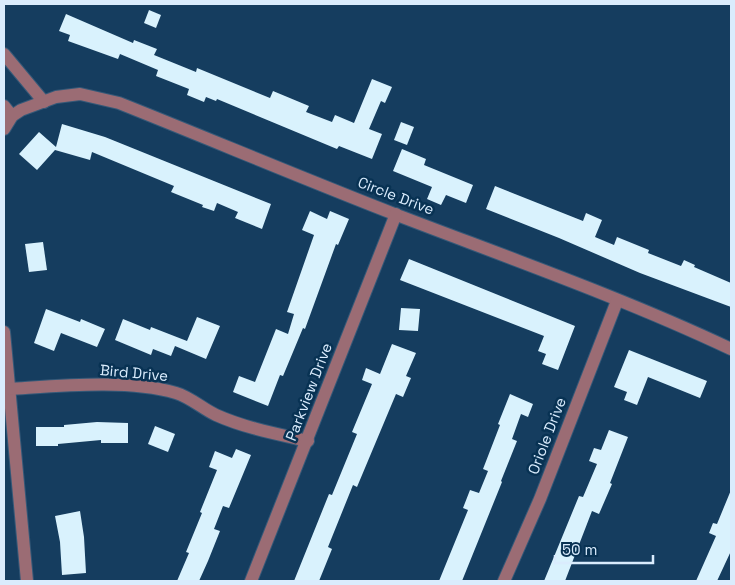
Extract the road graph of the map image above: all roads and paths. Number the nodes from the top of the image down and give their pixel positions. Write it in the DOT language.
graph roads {
  1 [pos="4,54"];
  2 [pos="44,102"];
  3 [pos="8,111"];
  4 [pos="4,128"];
  5 [pos="396,214"];
  6 [pos="616,301"];
  7 [pos="4,332"];
  8 [pos="731,350"];
  9 [pos="9,389"];
  10 [pos="308,441"];
  11 [pos="27,581"];
  12 [pos="251,581"];
  13 [pos="504,581"];
  1 -- 2 [label="street"];
  2 -- 3 [label="street, Circle Drive"];
  2 -- 5 [label="street, Circle Drive"];
  3 -- 4 [label="street, Circle Drive"];
  5 -- 6 [label="street, Circle Drive"];
  5 -- 10 [label="street, Parkview Drive"];
  6 -- 8 [label="street, Circle Drive"];
  6 -- 13 [label="street, Oriole Drive"];
  7 -- 9 [label="street"];
  9 -- 10 [label="street, Bird Drive"];
  9 -- 11 [label="street"];
  10 -- 12 [label="street, Parkview Drive"];
}
